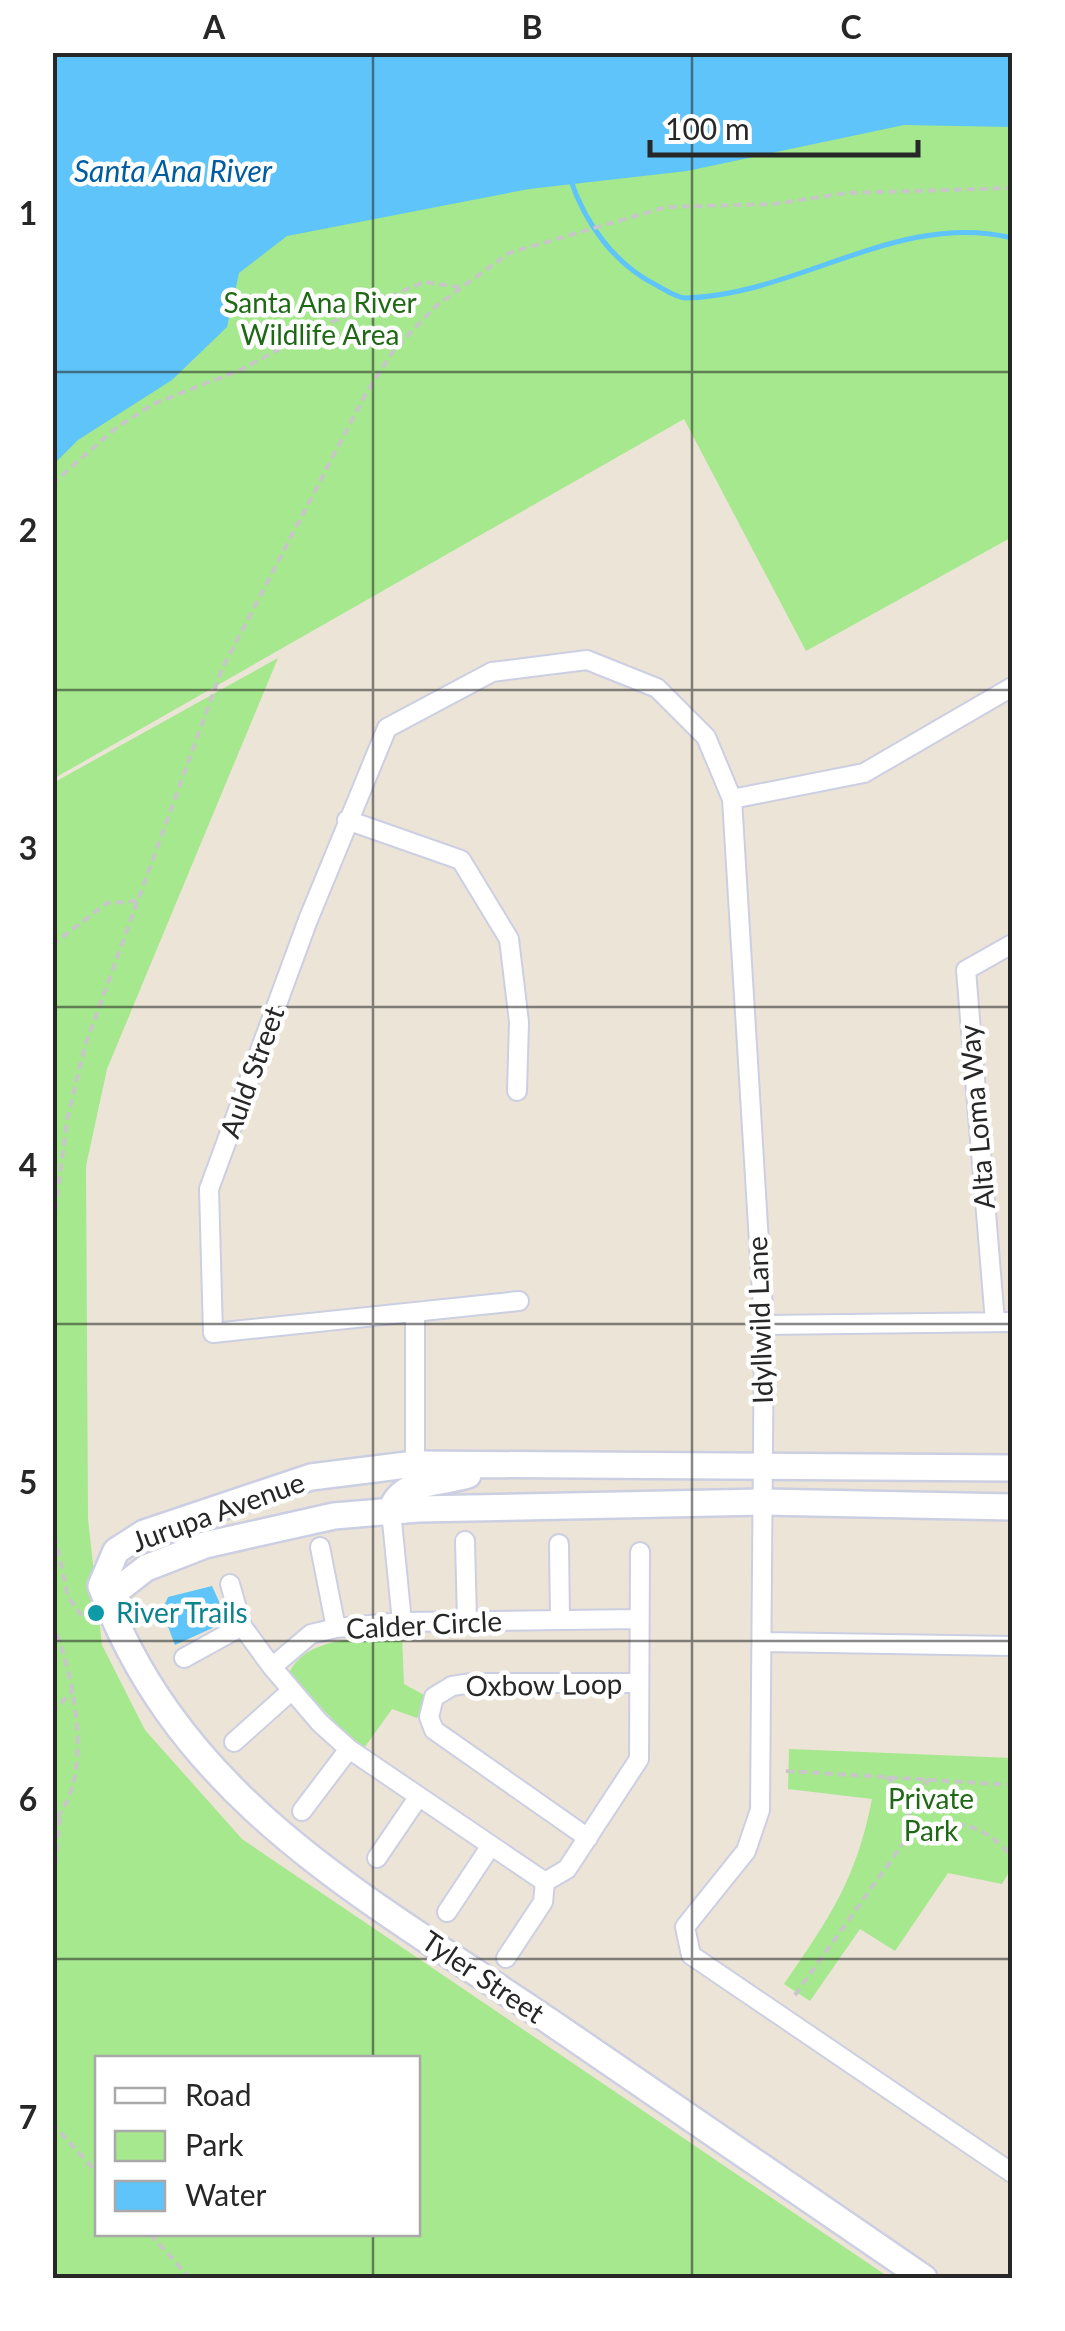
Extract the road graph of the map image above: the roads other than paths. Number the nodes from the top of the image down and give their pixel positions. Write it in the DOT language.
graph roads {
  1 [pos="1012,687"];
  2 [pos="732,799"];
  3 [pos="348,820"];
  4 [pos="1012,944"];
  5 [pos="518,1091"];
  6 [pos="519,1301"];
  7 [pos="415,1312"];
  8 [pos="1004,1322"];
  9 [pos="764,1325"];
  10 [pos="415,1464"];
  11 [pos="491,1465"];
  12 [pos="762,1468"];
  13 [pos="1012,1468"];
  14 [pos="763,1502"];
  15 [pos="1012,1507"];
  16 [pos="391,1511"];
  17 [pos="465,1541"];
  18 [pos="559,1544"];
  19 [pos="320,1547"];
  20 [pos="640,1552"];
  21 [pos="230,1584"];
  22 [pos="112,1608"];
  23 [pos="639,1619"];
  24 [pos="560,1620"];
  25 [pos="467,1621"];
  26 [pos="402,1622"];
  27 [pos="242,1626"];
  28 [pos="336,1628"];
  29 [pos="764,1642"];
  30 [pos="1012,1646"];
  31 [pos="184,1658"];
  32 [pos="272,1667"];
  33 [pos="639,1683"];
  34 [pos="291,1692"];
  35 [pos="234,1742"];
  36 [pos="349,1749"];
  37 [pos="417,1798"];
  38 [pos="302,1811"];
  39 [pos="588,1838"];
  40 [pos="490,1847"];
  41 [pos="377,1858"];
  42 [pos="545,1882"];
  43 [pos="447,1912"];
  44 [pos="506,1958"];
  45 [pos="1012,2173"];
  46 [pos="924,2278"];
  1 -- 2 [label="street"];
  2 -- 3 [label="street, Idyllwild Lane"];
  2 -- 9 [label="street, Idyllwild Lane"];
  3 -- 5 [label="street"];
  3 -- 7 [label="street, Auld Street"];
  4 -- 8 [label="street, Alta Loma Way"];
  6 -- 7 [label="street"];
  7 -- 10 [label="street"];
  8 -- 9 [label="street"];
  9 -- 12 [label="street, Idyllwild Lane"];
  10 -- 11 [label="main road, Jurupa Avenue"];
  10 -- 22 [label="main road, Jurupa Avenue"];
  11 -- 12 [label="main road, Jurupa Avenue"];
  11 -- 16 [label="main road"];
  12 -- 13 [label="main road, Jurupa Avenue"];
  12 -- 14 [label="street, Idyllwild Lane"];
  14 -- 15 [label="main road, Jurupa Avenue"];
  14 -- 16 [label="main road, Jurupa Avenue"];
  14 -- 29 [label="street, Idyllwild Lane"];
  16 -- 22 [label="main road, Jurupa Avenue"];
  16 -- 26 [label="street"];
  17 -- 25 [label="street"];
  18 -- 24 [label="street"];
  19 -- 28 [label="street"];
  20 -- 23 [label="street"];
  21 -- 27 [label="street"];
  22 -- 46 [label="main road, Tyler Street"];
  23 -- 24 [label="street, Calder Circle"];
  23 -- 33 [label="street"];
  24 -- 25 [label="street, Calder Circle"];
  25 -- 26 [label="street, Calder Circle"];
  26 -- 28 [label="street, Calder Circle"];
  27 -- 31 [label="street"];
  27 -- 32 [label="street"];
  28 -- 32 [label="street, Calder Circle"];
  29 -- 30 [label="street"];
  29 -- 45 [label="street, Idyllwild Lane"];
  32 -- 34 [label="street"];
  33 -- 39 [label="street"];
  33 -- 39 [label="street, Oxbow Loop"];
  34 -- 35 [label="street"];
  34 -- 36 [label="street"];
  36 -- 37 [label="street"];
  36 -- 38 [label="street"];
  37 -- 40 [label="street"];
  37 -- 41 [label="street"];
  39 -- 42 [label="street"];
  40 -- 42 [label="street"];
  40 -- 43 [label="street"];
  42 -- 44 [label="street"];
}
